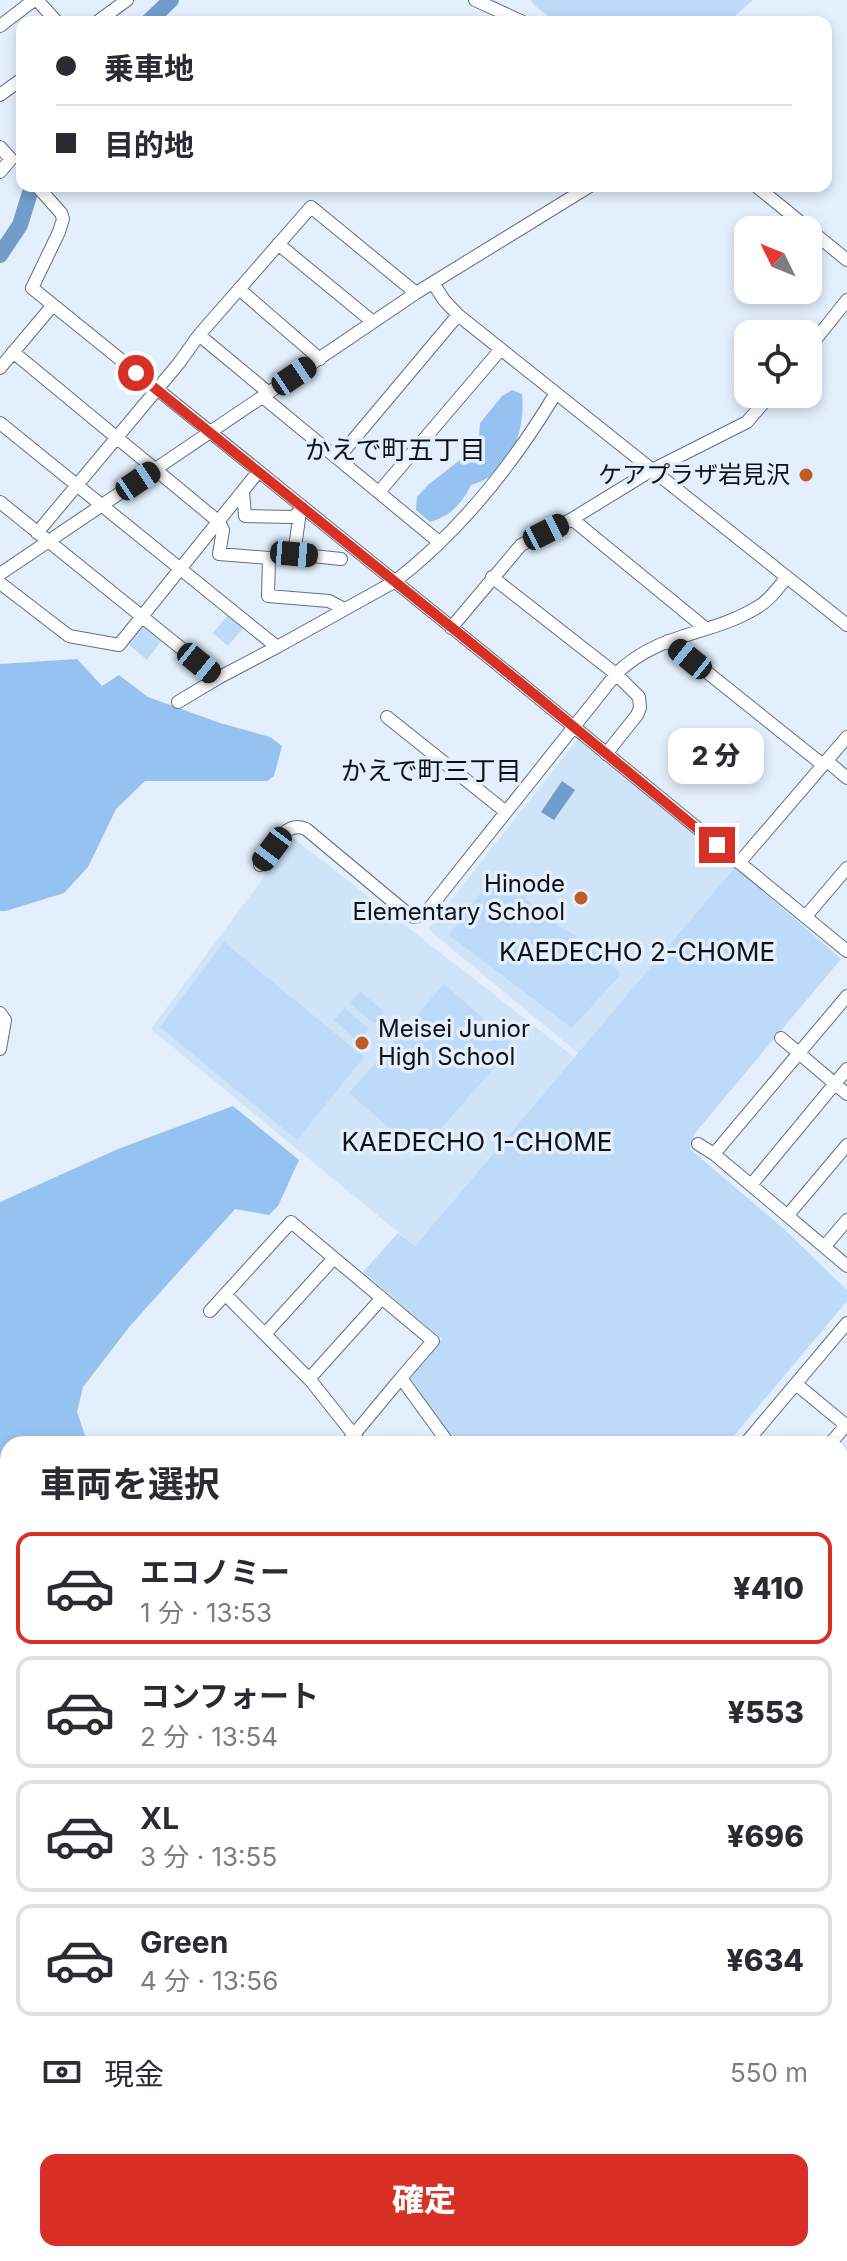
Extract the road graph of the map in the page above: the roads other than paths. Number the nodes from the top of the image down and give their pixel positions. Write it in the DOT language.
graph roads {
  1 [pos="36,0"];
  2 [pos="127,0"];
  3 [pos="475,0"];
  4 [pos="51,16"];
  5 [pos="105,16"];
  6 [pos="510,16"];
  7 [pos="0,26"];
  8 [pos="0,147"];
  9 [pos="11,159"];
  10 [pos="16,164"];
  11 [pos="0,172"];
  12 [pos="42,192"];
  13 [pos="580,192"];
  14 [pos="763,192"];
  15 [pos="278,244"];
  16 [pos="847,260"];
  17 [pos="433,283"];
  18 [pos="239,289"];
  19 [pos="416,293"];
  20 [pos="847,300"];
  21 [pos="53,305"];
  22 [pos="458,315"];
  23 [pos="373,322"];
  24 [pos="822,331"];
  25 [pos="199,335"];
  26 [pos="501,349"];
  27 [pos="13,352"];
  28 [pos="320,359"];
  29 [pos="0,368"];
  30 [pos="156,390"];
  31 [pos="556,393"];
  32 [pos="266,395"];
  33 [pos="759,408"];
  34 [pos="0,423"];
  35 [pos="210,433"];
  36 [pos="117,437"];
  37 [pos="338,458"];
  38 [pos="156,469"];
  39 [pos="652,470"];
  40 [pos="258,472"];
  41 [pos="77,484"];
  42 [pos="243,491"];
  43 [pos="379,492"];
  44 [pos="0,502"];
  45 [pos="102,506"];
  46 [pos="298,512"];
  47 [pos="572,519"];
  48 [pos="219,522"];
  49 [pos="37,533"];
  50 [pos="48,542"];
  51 [pos="439,542"];
  52 [pos="294,554"];
  53 [pos="269,558"];
  54 [pos="341,559"];
  55 [pos="181,570"];
  56 [pos="0,574"];
  57 [pos="492,577"];
  58 [pos="787,577"];
  59 [pos="394,582"];
  60 [pos="0,583"];
  61 [pos="344,609"];
  62 [pos="142,618"];
  63 [pos="847,625"];
  64 [pos="451,628"];
  65 [pos="705,628"];
  66 [pos="668,641"];
  67 [pos="277,647"];
  68 [pos="616,674"];
  69 [pos="218,678"];
  70 [pos="178,702"];
  71 [pos="387,717"];
  72 [pos="573,727"];
  73 [pos="847,737"];
  74 [pos="606,754"];
  75 [pos="825,763"];
  76 [pos="847,778"];
  77 [pos="506,812"];
  78 [pos="739,863"];
  79 [pos="260,865"];
  80 [pos="847,868"];
  81 [pos="806,916"];
  82 [pos="847,951"];
  83 [pos="847,996"];
  84 [pos="0,1013"];
  85 [pos="781,1038"];
  86 [pos="0,1049"];
  87 [pos="799,1053"];
  88 [pos="847,1069"];
  89 [pos="834,1083"];
  90 [pos="847,1094"];
  91 [pos="698,1144"];
  92 [pos="847,1145"];
  93 [pos="714,1154"];
  94 [pos="751,1185"];
  95 [pos="788,1215"];
  96 [pos="847,1220"];
  97 [pos="825,1246"];
  98 [pos="334,1258"];
  99 [pos="847,1266"];
  100 [pos="225,1294"];
  101 [pos="382,1298"];
  102 [pos="210,1311"];
  103 [pos="847,1323"];
  104 [pos="265,1334"];
  105 [pos="401,1378"];
  106 [pos="309,1379"];
  107 [pos="796,1384"];
  108 [pos="847,1425"];
  109 [pos="349,1436"];
  110 [pos="357,1436"];
  111 [pos="443,1436"];
  112 [pos="752,1436"];
  1 -- 4 [label="street"];
  1 -- 7 [label="street"];
  2 -- 5 [label="street"];
  3 -- 6 [label="street"];
  8 -- 9 [label="street"];
  9 -- 10 [label="street"];
  9 -- 11 [label="street"];
  12 -- 21 [label="street"];
  13 -- 17 [label="street"];
  14 -- 16 [label="street"];
  15 -- 18 [label="street"];
  15 -- 19 [label="street"];
  15 -- 23 [label="street"];
  17 -- 19 [label="street"];
  17 -- 22 [label="street"];
  18 -- 25 [label="street"];
  18 -- 28 [label="street"];
  19 -- 23 [label="street"];
  20 -- 24 [label="street"];
  21 -- 27 [label="street"];
  21 -- 30 [label="street"];
  22 -- 26 [label="street"];
  22 -- 37 [label="street"];
  23 -- 28 [label="street"];
  25 -- 30 [label="street"];
  25 -- 32 [label="street"];
  26 -- 31 [label="street"];
  26 -- 43 [label="street"];
  27 -- 29 [label="street"];
  27 -- 36 [label="street"];
  28 -- 32 [label="street"];
  30 -- 35 [label="street"];
  30 -- 36 [label="street"];
  31 -- 39 [label="street"];
  31 -- 51 [label="street"];
  32 -- 35 [label="street"];
  32 -- 37 [label="street"];
  33 -- 39 [label="street"];
  34 -- 41 [label="street"];
  35 -- 38 [label="street"];
  35 -- 40 [label="street"];
  36 -- 38 [label="street"];
  36 -- 41 [label="street"];
  37 -- 43 [label="street"];
  38 -- 45 [label="street"];
  38 -- 48 [label="street"];
  39 -- 47 [label="street"];
  39 -- 58 [label="street"];
  40 -- 42 [label="street"];
  40 -- 46 [label="street"];
  41 -- 45 [label="street"];
  41 -- 49 [label="street"];
  42 -- 46 [label="street"];
  42 -- 48 [label="street"];
  43 -- 51 [label="street"];
  44 -- 49 [label="street"];
  45 -- 50 [label="street"];
  45 -- 55 [label="street"];
  46 -- 52 [label="street"];
  46 -- 59 [label="street"];
  47 -- 57 [label="street"];
  47 -- 65 [label="street"];
  48 -- 53 [label="street"];
  48 -- 55 [label="street"];
  49 -- 50 [label="street"];
  50 -- 56 [label="street"];
  50 -- 62 [label="street"];
  51 -- 59 [label="street"];
  52 -- 53 [label="street"];
  52 -- 54 [label="street"];
  53 -- 61 [label="street"];
  55 -- 62 [label="street"];
  55 -- 67 [label="street"];
  57 -- 64 [label="street"];
  57 -- 68 [label="street"];
  58 -- 63 [label="street"];
  58 -- 65 [label="street"];
  59 -- 61 [label="street"];
  59 -- 64 [label="street"];
  60 -- 62 [label="street"];
  61 -- 67 [label="street"];
  62 -- 69 [label="street"];
  64 -- 72 [label="street"];
  65 -- 66 [label="street"];
  66 -- 68 [label="street"];
  66 -- 75 [label="street"];
  67 -- 69 [label="street"];
  68 -- 72 [label="street"];
  68 -- 74 [label="street"];
  69 -- 70 [label="street"];
  71 -- 77 [label="street"];
  72 -- 74 [label="street"];
  72 -- 77 [label="street"];
  73 -- 75 [label="street"];
  74 -- 78 [label="street"];
  75 -- 76 [label="street"];
  75 -- 78 [label="street"];
  77 -- 79 [label="street"];
  78 -- 81 [label="street"];
  80 -- 81 [label="street"];
  81 -- 82 [label="street"];
  83 -- 87 [label="street"];
  84 -- 86 [label="street"];
  85 -- 87 [label="street"];
  87 -- 89 [label="street"];
  87 -- 93 [label="street"];
  88 -- 89 [label="street"];
  89 -- 90 [label="street"];
  89 -- 94 [label="street"];
  91 -- 93 [label="street"];
  92 -- 95 [label="street"];
  93 -- 94 [label="street"];
  94 -- 95 [label="street"];
  95 -- 97 [label="street"];
  96 -- 97 [label="street"];
  97 -- 99 [label="street"];
  98 -- 100 [label="street"];
  98 -- 101 [label="street"];
  98 -- 104 [label="street"];
  100 -- 102 [label="street"];
  100 -- 104 [label="street"];
  101 -- 105 [label="street"];
  101 -- 106 [label="street"];
  103 -- 107 [label="street"];
  104 -- 106 [label="street"];
  105 -- 110 [label="street"];
  105 -- 111 [label="street"];
  106 -- 109 [label="street"];
  107 -- 108 [label="street"];
  107 -- 112 [label="street"];
}
